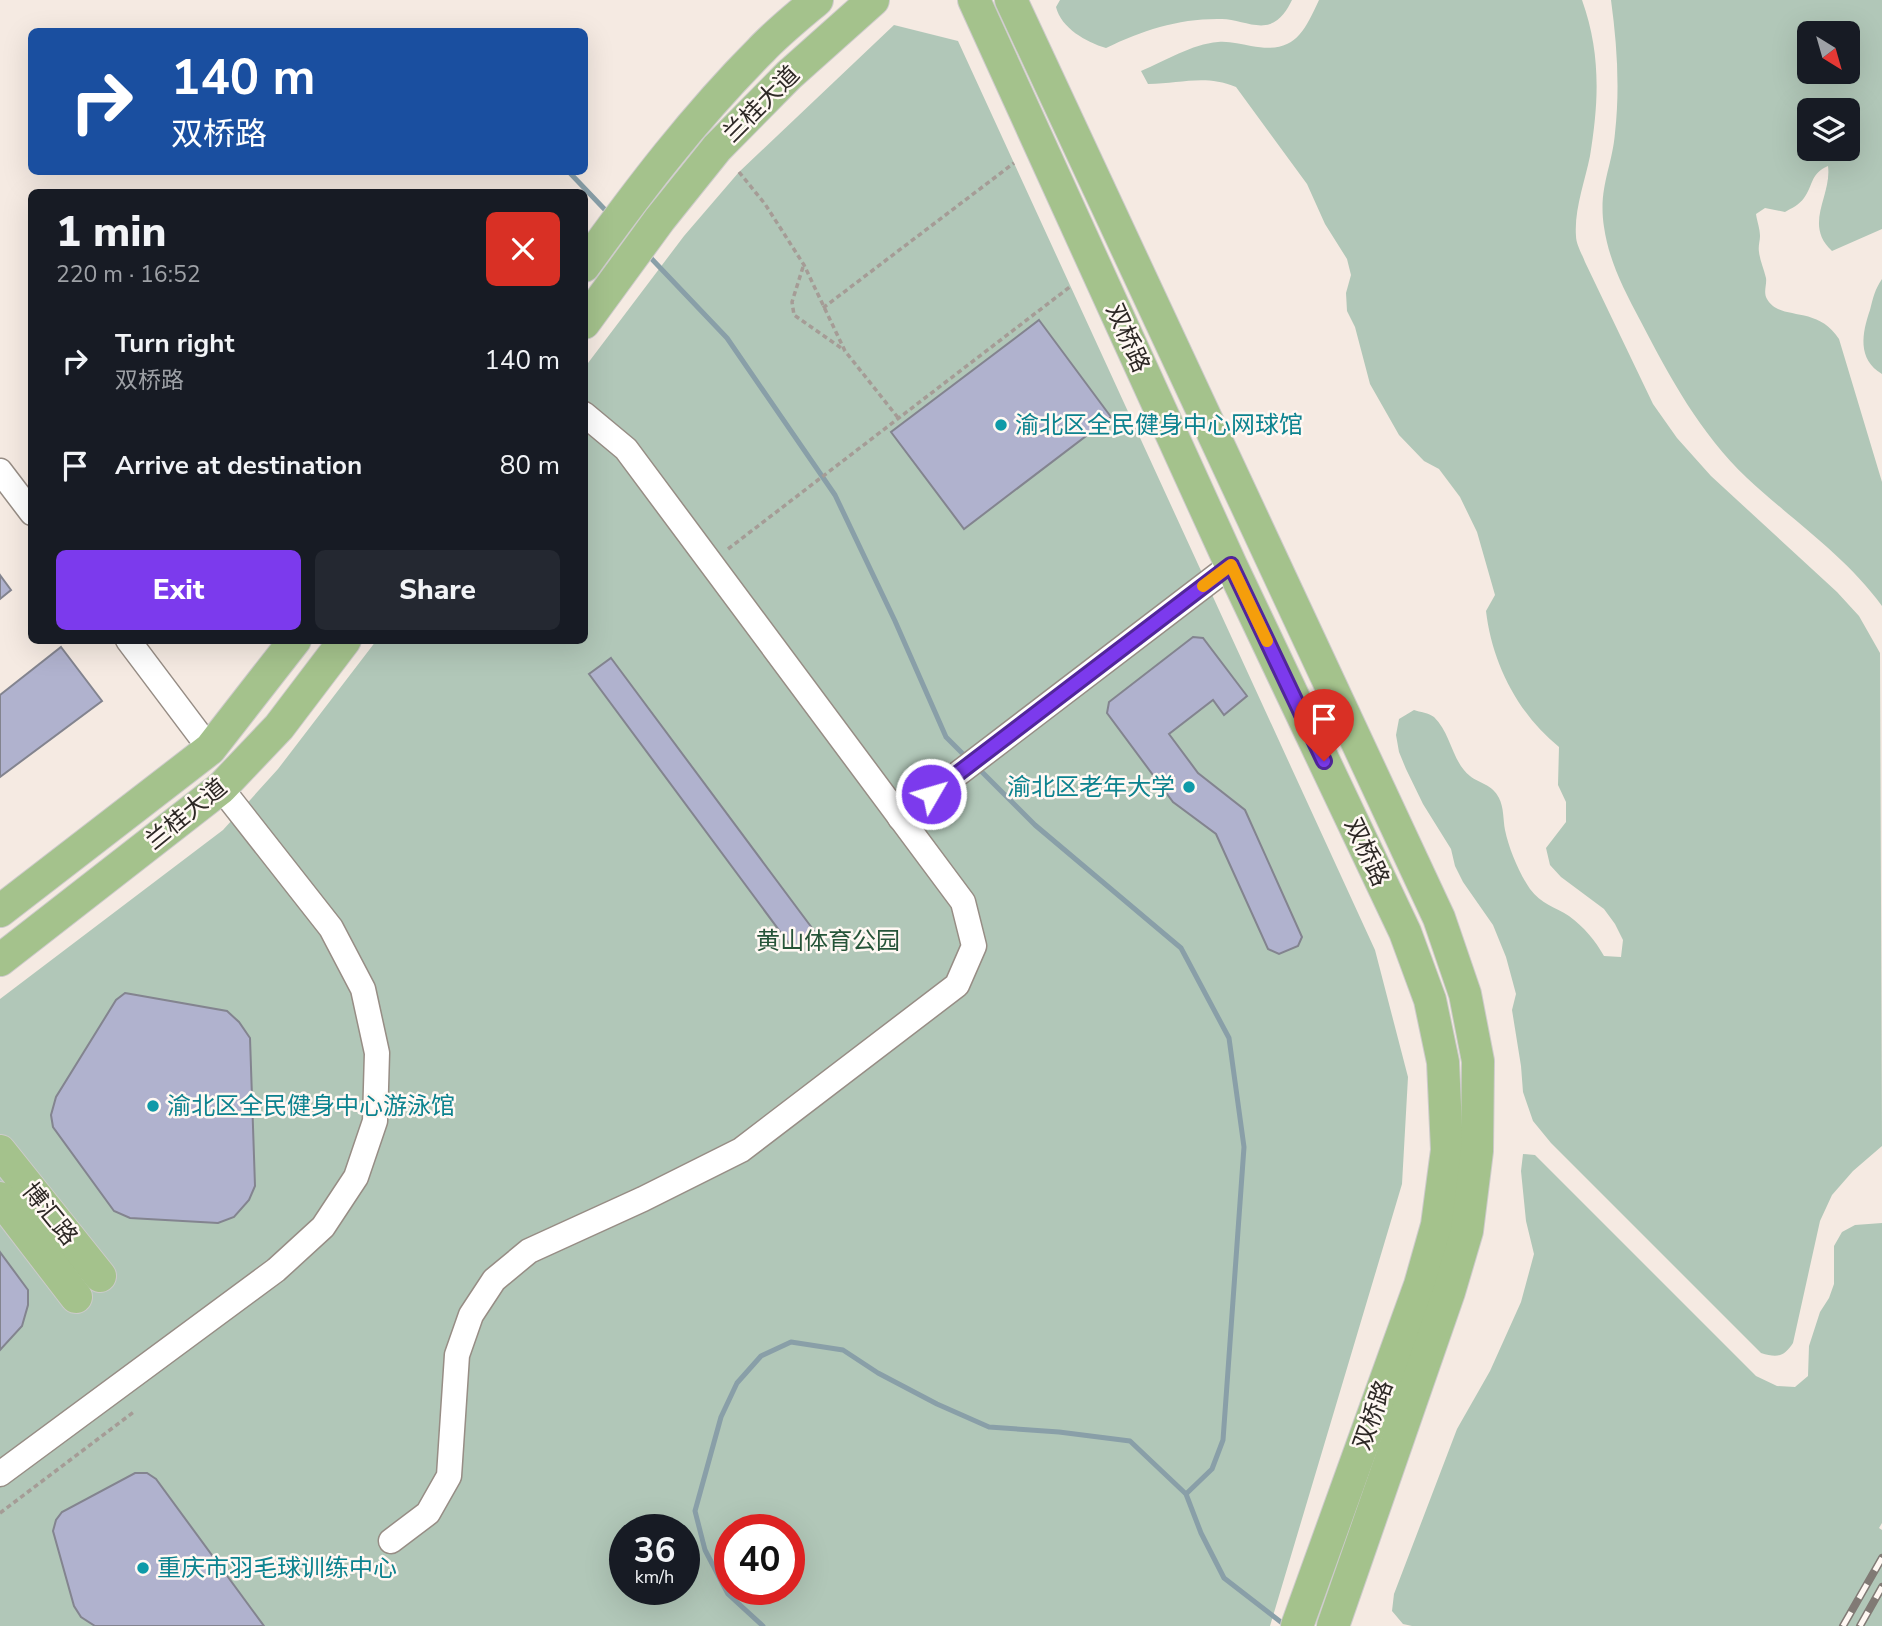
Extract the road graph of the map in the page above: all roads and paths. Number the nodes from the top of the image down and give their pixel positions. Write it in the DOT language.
graph roads {
  1 [pos="817,0"];
  2 [pos="873,0"];
  3 [pos="974,0"];
  4 [pos="1011,0"];
  5 [pos="1014,163"];
  6 [pos="739,172"];
  7 [pos="588,262"];
  8 [pos="804,265"];
  9 [pos="1071,286"];
  10 [pos="823,308"];
  11 [pos="588,318"];
  12 [pos="845,351"];
  13 [pos="588,417"];
  14 [pos="899,419"];
  15 [pos="0,471"];
  16 [pos="28,508"];
  17 [pos="710,563"];
  18 [pos="1231,565"];
  19 [pos="131,644"];
  20 [pos="292,644"];
  21 [pos="342,644"];
  22 [pos="210,749"];
  23 [pos="221,788"];
  24 [pos="900,818"];
  25 [pos="0,911"];
  26 [pos="0,960"];
  27 [pos="0,1151"];
  28 [pos="0,1198"];
  29 [pos="100,1276"];
  30 [pos="76,1297"];
  31 [pos="135,1411"];
  32 [pos="0,1474"];
  33 [pos="0,1513"];
  34 [pos="391,1541"];
  35 [pos="1297,1626"];
  36 [pos="1333,1626"];
  1 -- 7 [label="main road, 兰桂大道"];
  2 -- 11 [label="main road, 兰桂大道"];
  3 -- 18 [label="main road, 双桥路"];
  4 -- 36 [label="main road, 双桥路"];
  5 -- 10 [label="path"];
  6 -- 8 [label="path"];
  8 -- 10 [label="path"];
  8 -- 12 [label="path"];
  9 -- 14 [label="path"];
  10 -- 12 [label="path"];
  12 -- 14 [label="path"];
  13 -- 17 [label="street"];
  14 -- 17 [label="path"];
  15 -- 16 [label="street"];
  17 -- 24 [label="street"];
  18 -- 24 [label="street"];
  18 -- 35 [label="main road, 双桥路"];
  19 -- 22 [label="street"];
  20 -- 22 [label="main road, 兰桂大道"];
  21 -- 23 [label="main road, 兰桂大道"];
  22 -- 25 [label="main road, 兰桂大道"];
  23 -- 26 [label="main road, 兰桂大道"];
  23 -- 32 [label="street"];
  24 -- 34 [label="street"];
  27 -- 29 [label="main road, 博汇路"];
  28 -- 30 [label="main road, 博汇路"];
  29 -- 30 [label="street"];
  31 -- 33 [label="path"];
}
